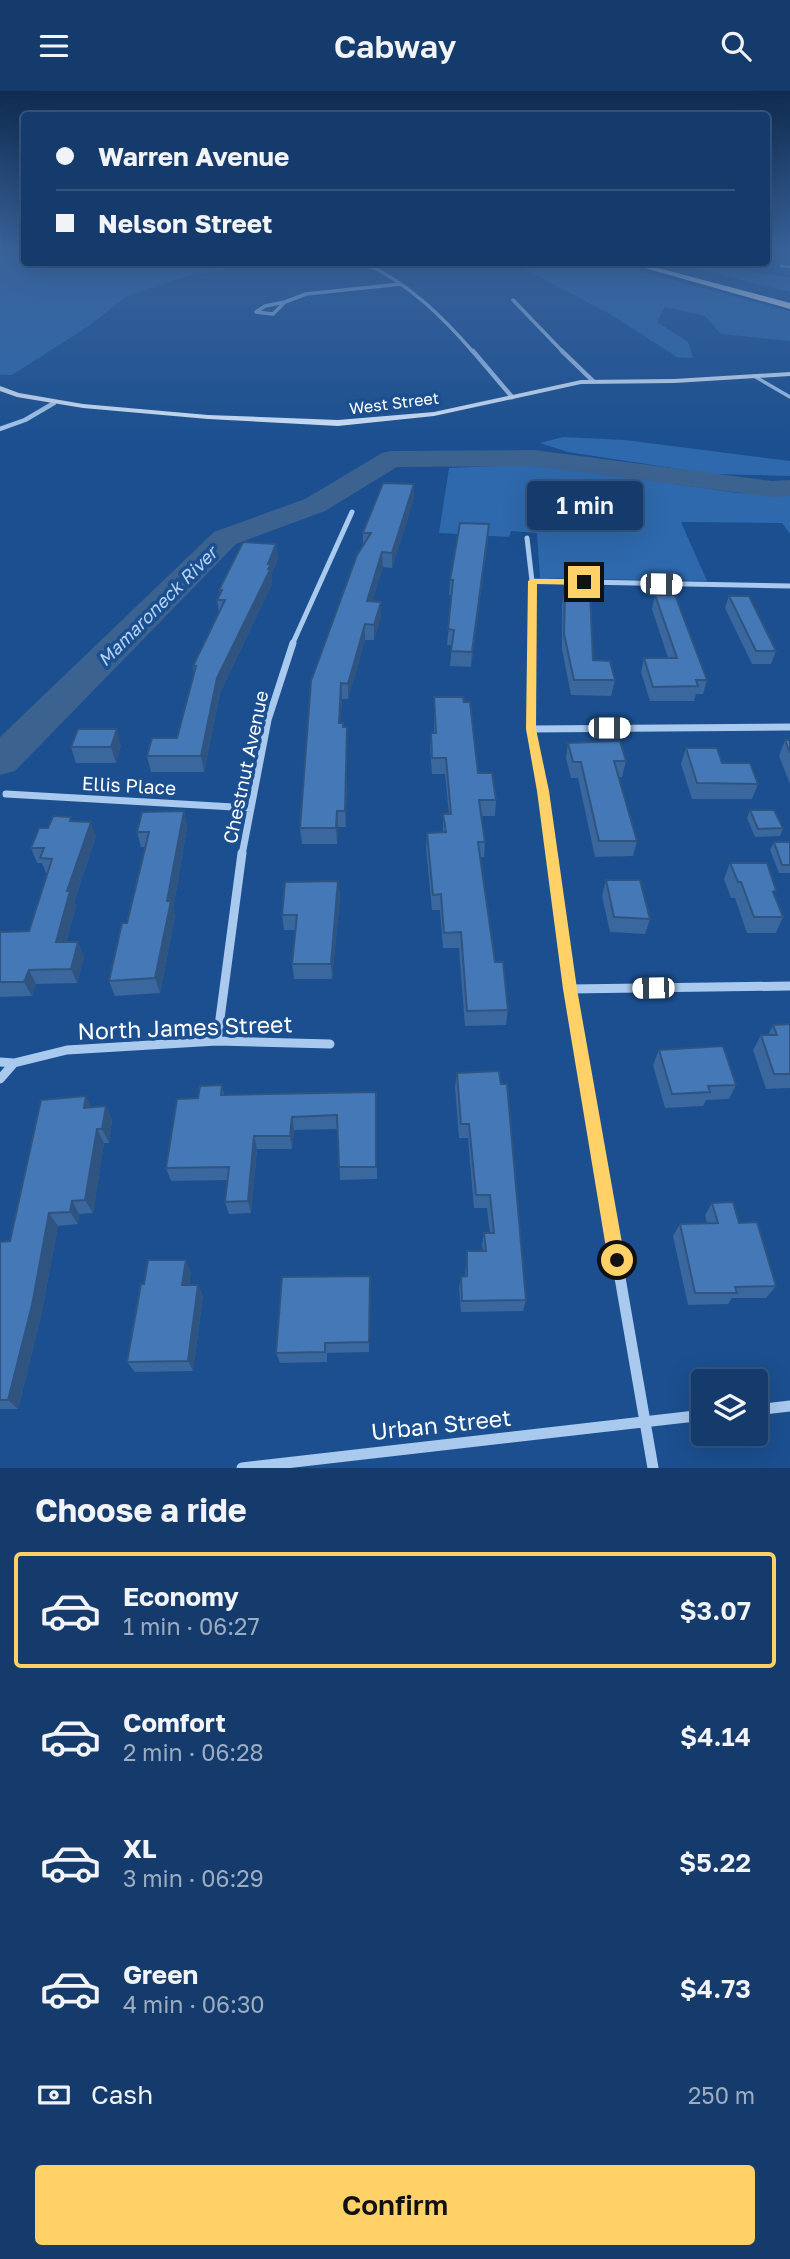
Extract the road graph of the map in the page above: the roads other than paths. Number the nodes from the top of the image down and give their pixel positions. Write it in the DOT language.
graph roads {
  1 [pos="438,316"];
  2 [pos="526,316"];
  3 [pos="790,373"];
  4 [pos="754,376"];
  5 [pos="593,381"];
  6 [pos="0,389"];
  7 [pos="512,397"];
  8 [pos="790,397"];
  9 [pos="54,403"];
  10 [pos="0,429"];
  11 [pos="352,512"];
  12 [pos="527,538"];
  13 [pos="532,581"];
  14 [pos="790,586"];
  15 [pos="790,727"];
  16 [pos="531,729"];
  17 [pos="6,794"];
  18 [pos="251,808"];
  19 [pos="790,986"];
  20 [pos="570,989"];
  21 [pos="217,1041"];
  22 [pos="330,1044"];
  23 [pos="0,1062"];
  24 [pos="14,1063"];
  25 [pos="0,1079"];
  26 [pos="790,1406"];
  27 [pos="768,1409"];
  28 [pos="691,1417"];
  29 [pos="645,1422"];
  30 [pos="242,1468"];
  31 [pos="653,1468"];
  1 -- 7 [label="street"];
  2 -- 5 [label="street"];
  3 -- 4 [label="street, West Street"];
  4 -- 5 [label="street, West Street"];
  4 -- 8 [label="lane"];
  5 -- 7 [label="street, West Street"];
  6 -- 9 [label="street, West Street"];
  7 -- 9 [label="street, West Street"];
  9 -- 10 [label="street"];
  11 -- 18 [label="street, Chestnut Avenue"];
  12 -- 13 [label="street"];
  13 -- 14 [label="street"];
  13 -- 16 [label="street"];
  15 -- 16 [label="street"];
  16 -- 20 [label="street"];
  17 -- 18 [label="street, Ellis Place"];
  18 -- 21 [label="street, Chestnut Avenue"];
  19 -- 20 [label="street"];
  20 -- 29 [label="street"];
  21 -- 22 [label="street, North James Street"];
  21 -- 24 [label="street, North James Street"];
  23 -- 24 [label="street, North James Street"];
  24 -- 25 [label="street"];
  26 -- 27 [label="street"];
  28 -- 29 [label="street, Urban Street"];
  29 -- 30 [label="street, Urban Street"];
  29 -- 31 [label="street"];
}
